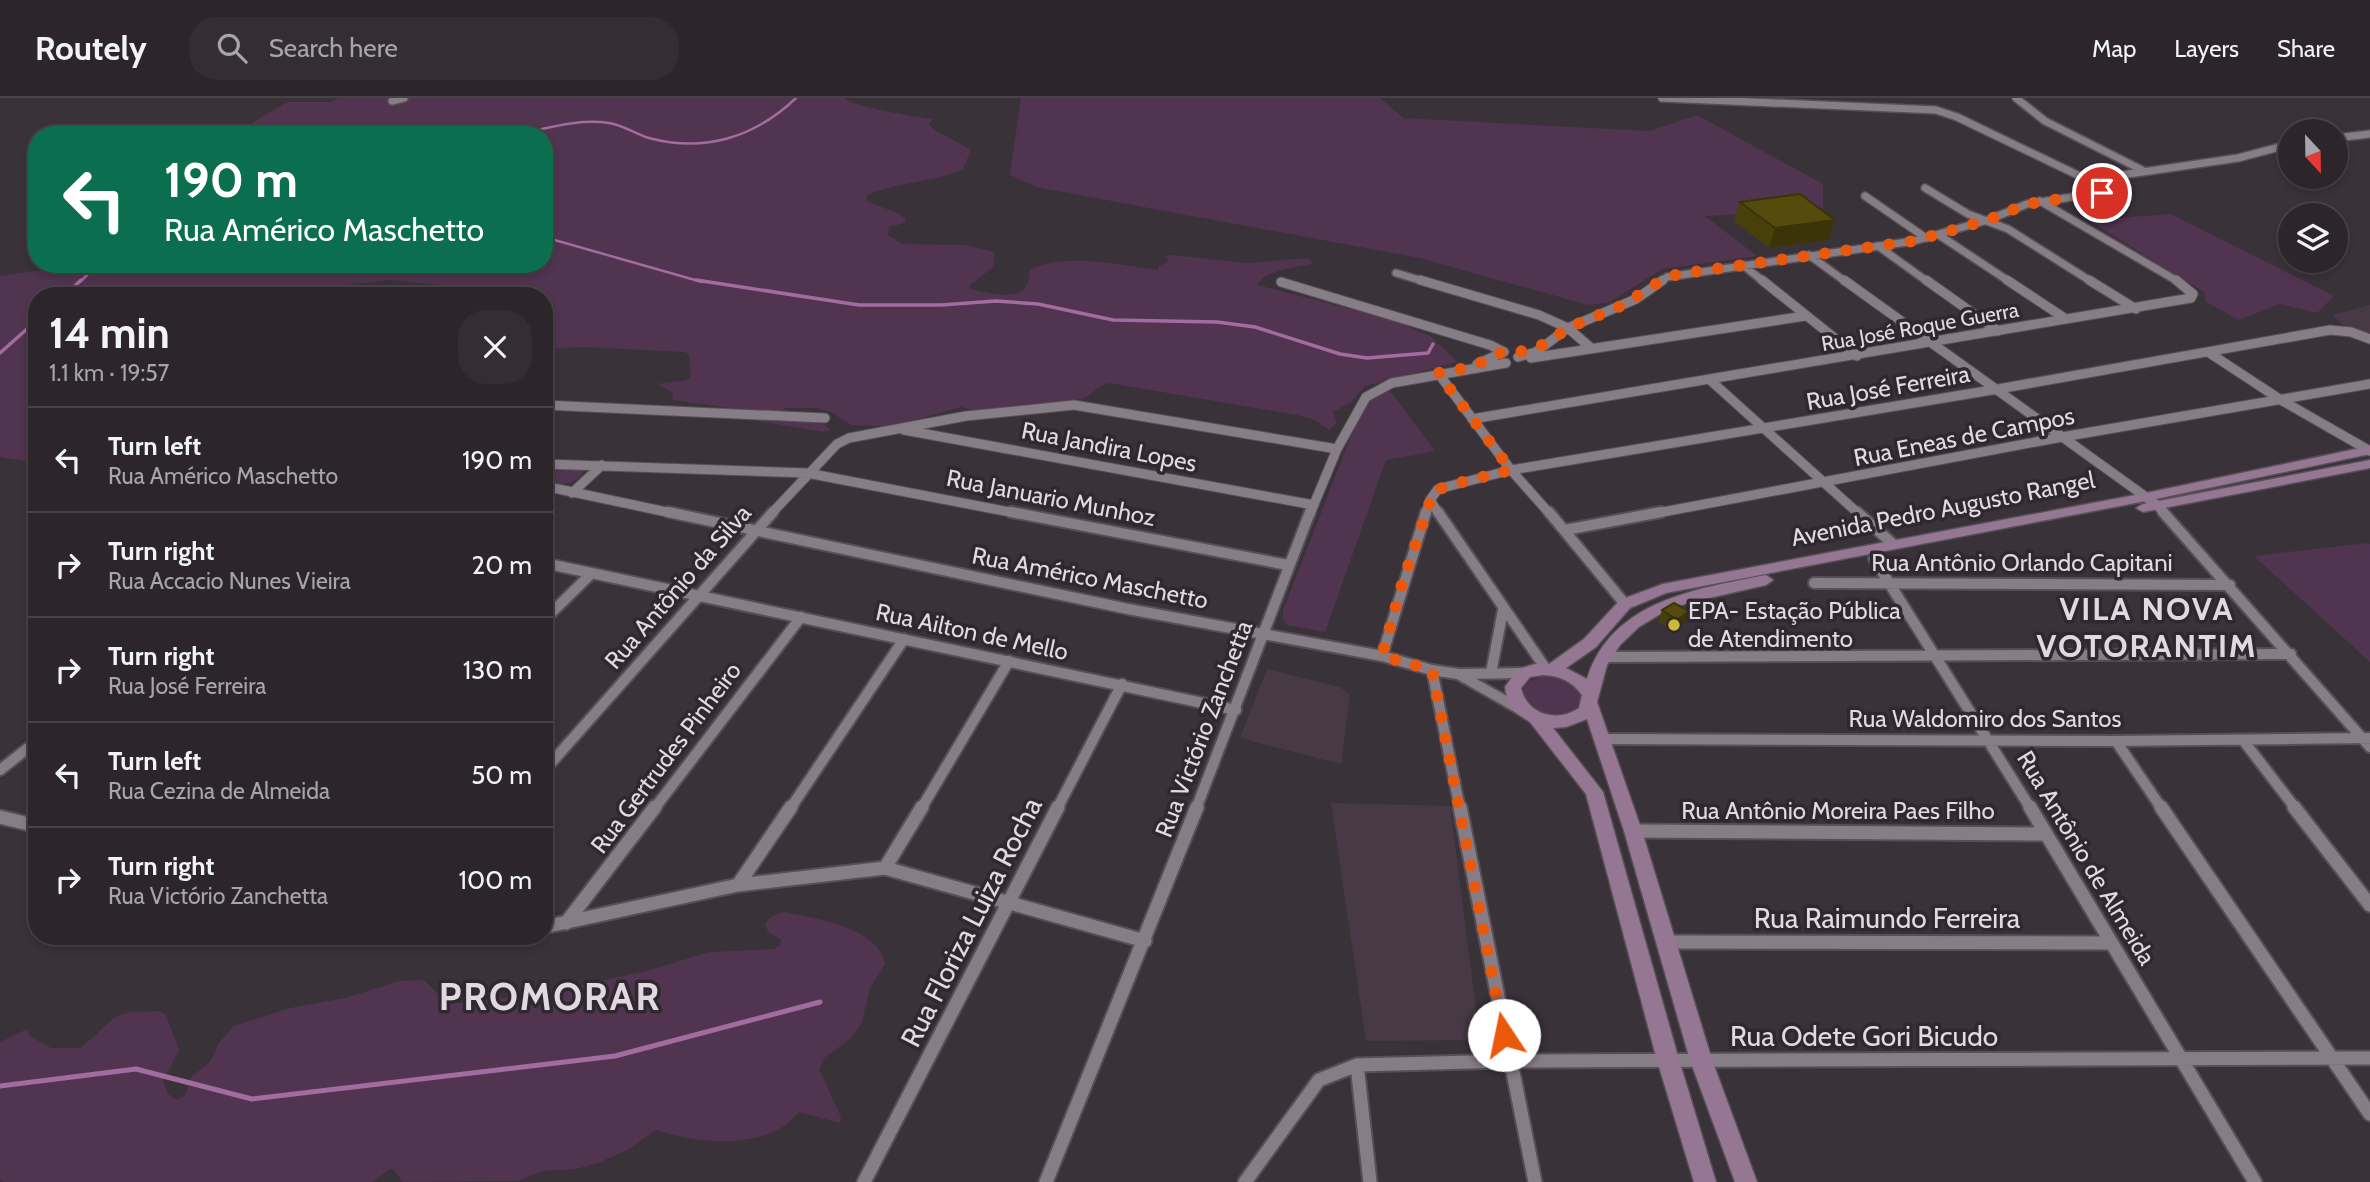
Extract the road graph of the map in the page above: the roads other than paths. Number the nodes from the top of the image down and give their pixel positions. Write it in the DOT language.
graph roads {
  1 [pos="404,98"];
  2 [pos="1662,98"];
  3 [pos="2016,98"];
  4 [pos="392,101"];
  5 [pos="2370,134"];
  6 [pos="2348,137"];
  7 [pos="2278,148"];
  8 [pos="2142,170"];
  9 [pos="2088,180"];
  10 [pos="1924,188"];
  11 [pos="1865,196"];
  12 [pos="2040,201"];
  13 [pos="1988,220"];
  14 [pos="1939,235"];
  15 [pos="1926,238"];
  16 [pos="1878,246"];
  17 [pos="1809,255"];
  18 [pos="1743,265"];
  19 [pos="1396,273"];
  20 [pos="1281,282"];
  21 [pos="2136,309"];
  22 [pos="1805,316"];
  23 [pos="2066,319"];
  24 [pos="1568,328"];
  25 [pos="1998,331"];
  26 [pos="2370,339"];
  27 [pos="1931,343"];
  28 [pos="1591,348"];
  29 [pos="2208,352"];
  30 [pos="1507,356"];
  31 [pos="1857,356"];
  32 [pos="1472,367"];
  33 [pos="1438,373"];
  34 [pos="1710,380"];
  35 [pos="2370,384"];
  36 [pos="1998,389"];
  37 [pos="2281,400"];
  38 [pos="553,405"];
  39 [pos="967,416"];
  40 [pos="825,418"];
  41 [pos="1472,419"];
  42 [pos="896,428"];
  43 [pos="1767,429"];
  44 [pos="955,437"];
  45 [pos="2062,437"];
  46 [pos="1337,449"];
  47 [pos="2370,454"];
  48 [pos="553,464"];
  49 [pos="602,465"];
  50 [pos="1511,470"];
  51 [pos="807,473"];
  52 [pos="1826,483"];
  53 [pos="553,488"];
  54 [pos="572,493"];
  55 [pos="1430,500"];
  56 [pos="2152,501"];
  57 [pos="1314,505"];
  58 [pos="755,530"];
  59 [pos="1565,530"];
  60 [pos="1893,544"];
  61 [pos="1874,559"];
  62 [pos="553,564"];
  63 [pos="1288,565"];
  64 [pos="592,573"];
  65 [pos="1888,582"];
  66 [pos="1814,583"];
  67 [pos="2230,586"];
  68 [pos="700,594"];
  69 [pos="1625,604"];
  70 [pos="1503,610"];
  71 [pos="553,611"];
  72 [pos="800,617"];
  73 [pos="1264,633"];
  74 [pos="904,639"];
  75 [pos="2291,654"];
  76 [pos="1934,655"];
  77 [pos="1382,656"];
  78 [pos="1604,657"];
  79 [pos="1009,661"];
  80 [pos="1549,669"];
  81 [pos="1432,670"];
  82 [pos="1491,673"];
  83 [pos="1524,673"];
  84 [pos="1458,674"];
  85 [pos="1122,684"];
  86 [pos="1590,699"];
  87 [pos="1236,710"];
  88 [pos="1530,715"];
  89 [pos="1600,739"];
  90 [pos="1989,739"];
  91 [pos="2243,740"];
  92 [pos="2116,741"];
  93 [pos="2367,741"];
  94 [pos="28,748"];
  95 [pos="553,761"];
  96 [pos="0,770"];
  97 [pos="0,817"];
  98 [pos="28,824"];
  99 [pos="1633,831"];
  100 [pos="2043,834"];
  101 [pos="885,868"];
  102 [pos="738,885"];
  103 [pos="1007,904"];
  104 [pos="2370,905"];
  105 [pos="566,924"];
  106 [pos="553,926"];
  107 [pos="1145,941"];
  108 [pos="1665,942"];
  109 [pos="2109,943"];
  110 [pos="2331,1058"];
  111 [pos="2370,1058"];
  112 [pos="1668,1060"];
  113 [pos="1701,1060"];
  114 [pos="2181,1060"];
  115 [pos="1509,1061"];
  116 [pos="1357,1065"];
  117 [pos="2370,1114"];
  118 [pos="864,1182"];
  119 [pos="1046,1182"];
  120 [pos="1245,1182"];
  121 [pos="1370,1182"];
  122 [pos="1535,1182"];
  123 [pos="1705,1182"];
  124 [pos="1746,1182"];
  125 [pos="2255,1182"];
  1 -- 4 [label="street"];
  2 -- 9 [label="street"];
  3 -- 8 [label="street"];
  5 -- 6 [label="street"];
  7 -- 8 [label="street"];
  8 -- 9 [label="street"];
  9 -- 12 [label="street"];
  10 -- 13 [label="street"];
  11 -- 15 [label="street"];
  12 -- 13 [label="street"];
  12 -- 21 [label="street, Rua José Roque Guerra"];
  13 -- 14 [label="street"];
  13 -- 21 [label="street"];
  14 -- 15 [label="street"];
  14 -- 23 [label="street"];
  15 -- 16 [label="street"];
  16 -- 17 [label="street"];
  16 -- 25 [label="street"];
  17 -- 18 [label="street"];
  17 -- 27 [label="street"];
  18 -- 22 [label="street"];
  18 -- 24 [label="street"];
  19 -- 24 [label="street"];
  20 -- 30 [label="street"];
  21 -- 23 [label="street, Rua José Roque Guerra"];
  22 -- 28 [label="street"];
  22 -- 31 [label="street"];
  23 -- 25 [label="street, Rua José Roque Guerra"];
  24 -- 28 [label="street"];
  24 -- 30 [label="street"];
  25 -- 27 [label="street, Rua José Roque Guerra"];
  26 -- 29 [label="street, Rua José Ferreira"];
  27 -- 31 [label="street, Rua José Roque Guerra"];
  27 -- 36 [label="street"];
  28 -- 30 [label="street"];
  29 -- 36 [label="street, Rua José Ferreira"];
  29 -- 37 [label="street"];
  30 -- 32 [label="street"];
  30 -- 32 [label="street"];
  31 -- 34 [label="street, Rua José Roque Guerra"];
  32 -- 33 [label="street, Rua Victório Zanchetta"];
  33 -- 41 [label="street"];
  33 -- 46 [label="street, Rua Victório Zanchetta"];
  34 -- 41 [label="street, Rua José Roque Guerra"];
  34 -- 43 [label="street"];
  35 -- 37 [label="street, Rua Eneas de Campos"];
  36 -- 43 [label="street, Rua José Ferreira"];
  36 -- 45 [label="street"];
  37 -- 45 [label="street, Rua Eneas de Campos"];
  37 -- 47 [label="street"];
  38 -- 40 [label="street"];
  39 -- 42 [label="street"];
  39 -- 44 [label="street"];
  39 -- 46 [label="street"];
  41 -- 50 [label="street"];
  42 -- 44 [label="street, Rua Jandira Lopes"];
  42 -- 51 [label="street, Rua Antônio da Silva"];
  43 -- 50 [label="street, Rua José Ferreira"];
  43 -- 52 [label="street"];
  44 -- 57 [label="street, Rua Jandira Lopes"];
  45 -- 52 [label="street, Rua Eneas de Campos"];
  45 -- 56 [label="street"];
  46 -- 57 [label="street, Rua Victório Zanchetta"];
  47 -- 56 [label="street, Avenida Pedro Augusto Rangel"];
  48 -- 49 [label="street, Rua Januario Munhoz"];
  49 -- 51 [label="street, Rua Januario Munhoz"];
  49 -- 54 [label="street"];
  50 -- 55 [label="street, Rua José Ferreira"];
  50 -- 59 [label="street"];
  51 -- 58 [label="street, Rua Antônio da Silva"];
  51 -- 63 [label="street, Rua Januario Munhoz"];
  52 -- 59 [label="street, Rua Eneas de Campos"];
  52 -- 60 [label="street"];
  53 -- 54 [label="street, Rua Américo Maschetto"];
  54 -- 58 [label="street, Rua Américo Maschetto"];
  55 -- 70 [label="street"];
  55 -- 77 [label="street"];
  56 -- 60 [label="street, Avenida Pedro Augusto Rangel"];
  56 -- 61 [label="street, Avenida Pedro Augusto Rangel"];
  56 -- 67 [label="street"];
  57 -- 63 [label="street, Rua Victório Zanchetta"];
  58 -- 68 [label="street, Rua Antônio da Silva"];
  58 -- 73 [label="street, Rua Américo Maschetto"];
  59 -- 69 [label="street"];
  60 -- 69 [label="street, Avenida Pedro Augusto Rangel"];
  61 -- 65 [label="street, Rua Antônio de Almeida"];
  61 -- 78 [label="street, Avenida Pedro Augusto Rangel"];
  62 -- 64 [label="street, Rua Ailton de Mello"];
  63 -- 73 [label="street, Rua Victório Zanchetta"];
  64 -- 68 [label="street, Rua Ailton de Mello"];
  64 -- 71 [label="street"];
  65 -- 66 [label="street, Rua Antônio Orlando Capitani"];
  65 -- 67 [label="street, Rua Antônio Orlando Capitani"];
  65 -- 76 [label="street, Rua Antônio de Almeida"];
  67 -- 75 [label="street"];
  68 -- 72 [label="street, Rua Ailton de Mello"];
  68 -- 95 [label="street, Rua Antônio da Silva"];
  69 -- 80 [label="street, Avenida Pedro Augusto Rangel"];
  70 -- 80 [label="street"];
  70 -- 82 [label="street"];
  72 -- 74 [label="street, Rua Ailton de Mello"];
  72 -- 105 [label="street, Rua Gertrudes Pinheiro"];
  73 -- 77 [label="street, Rua Américo Maschetto"];
  73 -- 87 [label="street, Rua Victório Zanchetta"];
  74 -- 79 [label="street, Rua Ailton de Mello"];
  74 -- 102 [label="street"];
  75 -- 76 [label="street"];
  75 -- 93 [label="street"];
  76 -- 78 [label="street"];
  76 -- 90 [label="street, Rua Antônio de Almeida"];
  77 -- 81 [label="street, Rua Américo Maschetto"];
  78 -- 86 [label="street, Avenida Pedro Augusto Rangel"];
  79 -- 85 [label="street, Rua Ailton de Mello"];
  79 -- 101 [label="street"];
  80 -- 83 [label="street"];
  80 -- 86 [label="street"];
  81 -- 84 [label="street, Rua Américo Maschetto"];
  81 -- 115 [label="street"];
  82 -- 83 [label="street, Rua Américo Maschetto"];
  82 -- 84 [label="street, Rua Américo Maschetto"];
  83 -- 88 [label="street"];
  84 -- 88 [label="street, Rua Américo Maschetto"];
  85 -- 87 [label="street, Rua Ailton de Mello"];
  85 -- 103 [label="street, Rua Floriza Luiza Rocha"];
  86 -- 88 [label="street"];
  86 -- 89 [label="street"];
  87 -- 107 [label="street, Rua Victório Zanchetta"];
  88 -- 112 [label="street"];
  89 -- 90 [label="street, Rua Waldomiro dos Santos"];
  89 -- 99 [label="street"];
  90 -- 92 [label="street, Rua Waldomiro dos Santos"];
  90 -- 100 [label="street, Rua Antônio de Almeida"];
  91 -- 92 [label="street, Rua Waldomiro dos Santos"];
  91 -- 93 [label="street, Rua Waldomiro dos Santos"];
  91 -- 104 [label="street"];
  92 -- 110 [label="street"];
  94 -- 96 [label="street"];
  97 -- 98 [label="street"];
  99 -- 100 [label="street, Rua Antônio Moreira Paes Filho"];
  99 -- 108 [label="street"];
  100 -- 109 [label="street, Rua Antônio de Almeida"];
  101 -- 102 [label="street"];
  101 -- 103 [label="street"];
  102 -- 105 [label="street"];
  103 -- 107 [label="street"];
  103 -- 118 [label="street, Rua Floriza Luiza Rocha"];
  105 -- 106 [label="street"];
  107 -- 119 [label="street, Rua Victório Zanchetta"];
  108 -- 109 [label="street, Rua Raimundo Ferreira"];
  108 -- 113 [label="street"];
  109 -- 114 [label="street, Rua Antônio de Almeida"];
  110 -- 111 [label="street, Rua Odete Gori Bicudo"];
  110 -- 114 [label="street, Rua Odete Gori Bicudo"];
  110 -- 117 [label="street"];
  112 -- 113 [label="street, Rua Odete Gori Bicudo"];
  112 -- 115 [label="street, Rua Odete Gori Bicudo"];
  112 -- 123 [label="street"];
  113 -- 114 [label="street, Rua Odete Gori Bicudo"];
  113 -- 124 [label="street"];
  114 -- 125 [label="street, Rua Antônio de Almeida"];
  115 -- 116 [label="street, Rua Odete Gori Bicudo"];
  115 -- 122 [label="street"];
  116 -- 120 [label="street"];
  116 -- 121 [label="street"];
}
